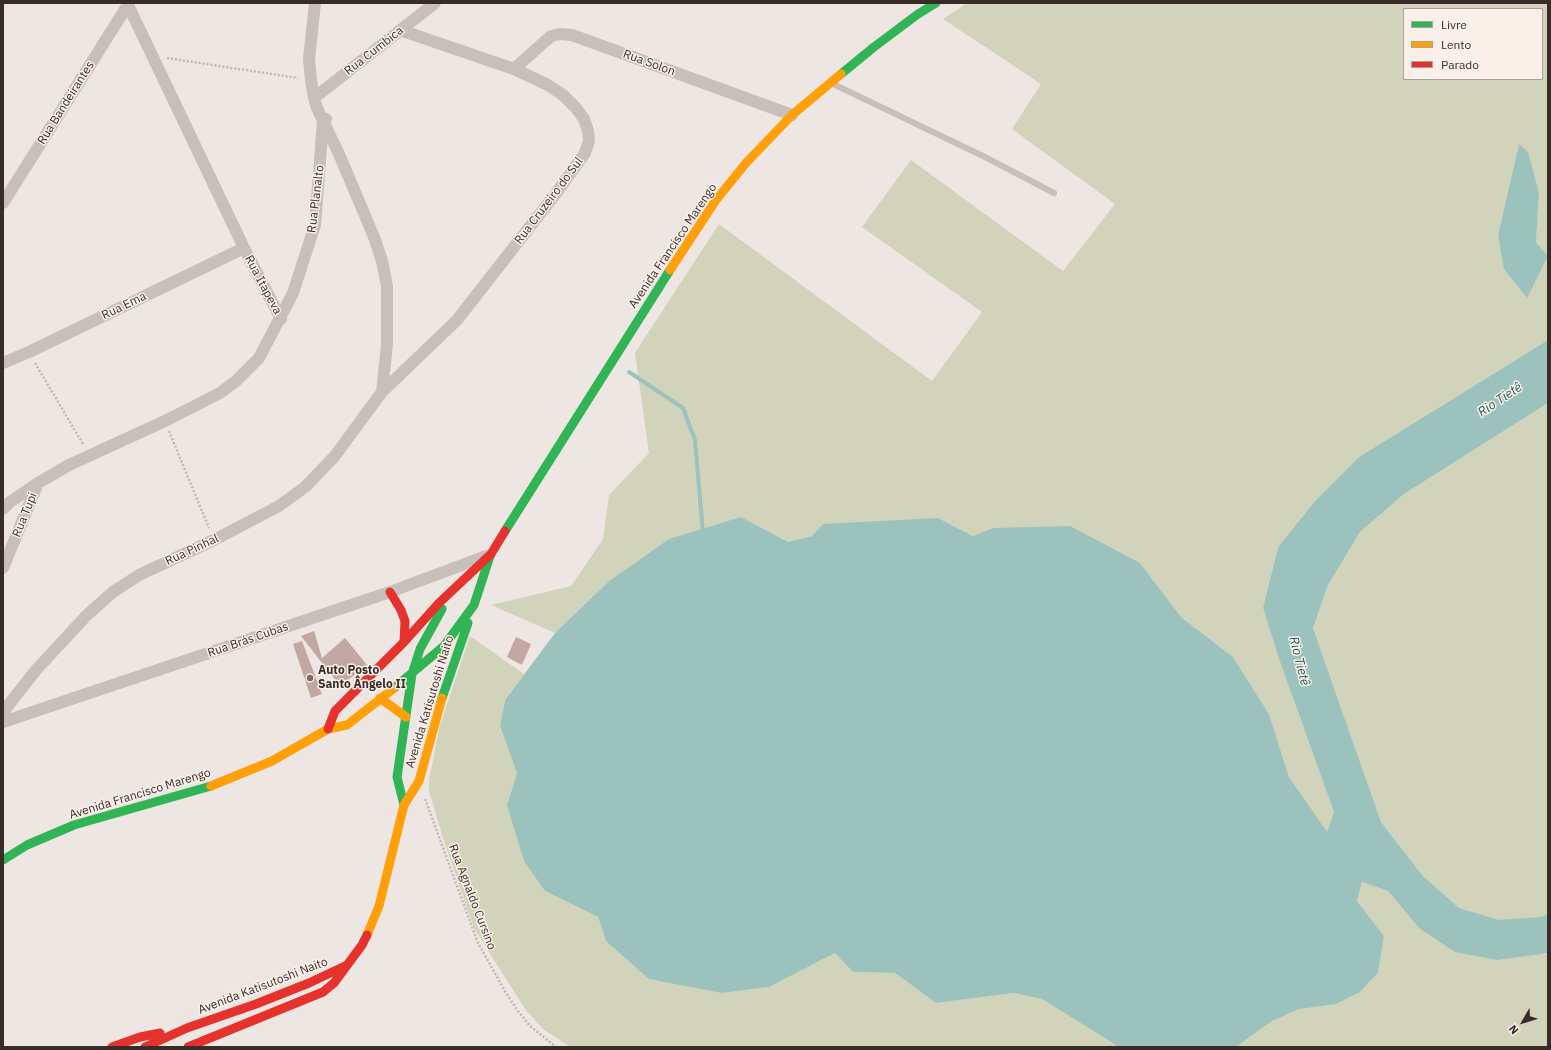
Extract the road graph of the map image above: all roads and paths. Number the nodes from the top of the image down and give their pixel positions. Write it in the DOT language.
graph roads {
  1 [pos="315,3"];
  2 [pos="434,3"];
  3 [pos="936,3"];
  4 [pos="128,4"];
  5 [pos="400,30"];
  6 [pos="152,56"];
  7 [pos="514,70"];
  8 [pos="311,80"];
  9 [pos="830,83"];
  10 [pos="314,98"];
  11 [pos="792,115"];
  12 [pos="324,120"];
  13 [pos="1054,193"];
  14 [pos="3,204"];
  15 [pos="244,248"];
  16 [pos="281,319"];
  17 [pos="29,352"];
  18 [pos="3,363"];
  19 [pos="382,392"];
  20 [pos="166,421"];
  21 [pos="90,455"];
  22 [pos="38,483"];
  23 [pos="3,509"];
  24 [pos="214,540"];
  25 [pos="491,554"];
  26 [pos="3,568"];
  27 [pos="456,586"];
  28 [pos="390,592"];
  29 [pos="474,605"];
  30 [pos="404,642"];
  31 [pos="412,674"];
  32 [pos="380,698"];
  33 [pos="3,712"];
  34 [pos="406,717"];
  35 [pos="3,722"];
  36 [pos="328,729"];
  37 [pos="418,781"];
  38 [pos="404,805"];
  39 [pos="3,860"];
  40 [pos="347,966"];
  41 [pos="187,1028"];
  42 [pos="112,1047"];
  43 [pos="145,1047"];
  44 [pos="188,1047"];
  45 [pos="556,1047"];
  1 -- 8 [label="street, Rua Planalto"];
  2 -- 5 [label="street, Rua Cumbica"];
  3 -- 9 [label="main road, Avenida Francisco Marengo"];
  4 -- 6 [label="street, Rua Itapeva"];
  4 -- 14 [label="street, Rua Bandeirantes"];
  5 -- 7 [label="street, Rua Cruzeiro do Sul"];
  5 -- 10 [label="street, Rua Cumbica"];
  6 -- 8 [label="path"];
  6 -- 15 [label="street, Rua Itapeva"];
  7 -- 11 [label="street, Rua Solon"];
  7 -- 19 [label="street, Rua Cruzeiro do Sul"];
  8 -- 10 [label="street, Rua Planalto"];
  9 -- 11 [label="main road, Avenida Francisco Marengo"];
  9 -- 13 [label="lane"];
  10 -- 12 [label="street, Rua Planalto"];
  11 -- 25 [label="main road, Avenida Francisco Marengo"];
  12 -- 16 [label="street, Rua Planalto"];
  12 -- 19 [label="street"];
  15 -- 16 [label="street, Rua Itapeva"];
  15 -- 17 [label="street, Rua Ema"];
  16 -- 20 [label="street, Rua Itapeva"];
  17 -- 18 [label="street, Rua Ema"];
  17 -- 21 [label="path"];
  19 -- 24 [label="street, Rua Pinhal"];
  20 -- 21 [label="street, Rua Itapeva"];
  20 -- 24 [label="path"];
  21 -- 22 [label="street, Rua Itapeva"];
  22 -- 23 [label="street, Rua Itapeva"];
  22 -- 26 [label="street, Rua Tupi"];
  24 -- 33 [label="street, Rua Pinhal"];
  25 -- 27 [label="main road, Avenida Francisco Marengo"];
  25 -- 28 [label="street, Rua Brás Cubas"];
  25 -- 29 [label="main road, Avenida Francisco Marengo"];
  27 -- 30 [label="main road, Avenida Francisco Marengo"];
  27 -- 31 [label="main road, Avenida Katisutoshi Naito"];
  28 -- 30 [label="main road"];
  28 -- 35 [label="street, Rua Brás Cubas"];
  29 -- 31 [label="main road, Avenida Francisco Marengo"];
  29 -- 37 [label="main road, Avenida Katisutoshi Naito"];
  30 -- 36 [label="main road, Avenida Francisco Marengo"];
  31 -- 32 [label="main road, Avenida Francisco Marengo"];
  31 -- 34 [label="main road, Avenida Katisutoshi Naito"];
  32 -- 34 [label="main road"];
  32 -- 36 [label="main road, Avenida Francisco Marengo"];
  34 -- 38 [label="main road, Avenida Katisutoshi Naito"];
  36 -- 39 [label="main road, Avenida Francisco Marengo"];
  37 -- 38 [label="main road, Avenida Katisutoshi Naito"];
  37 -- 45 [label="path, Rua Agnaldo Cursino"];
  38 -- 40 [label="main road, Avenida Katisutoshi Naito"];
  40 -- 41 [label="main road, Avenida Katisutoshi Naito"];
  40 -- 44 [label="main road, Avenida Katisutoshi Naito"];
  41 -- 42 [label="main road, Avenida Katisutoshi Naito"];
  41 -- 43 [label="main road, Avenida Katisutoshi Naito"];
}
